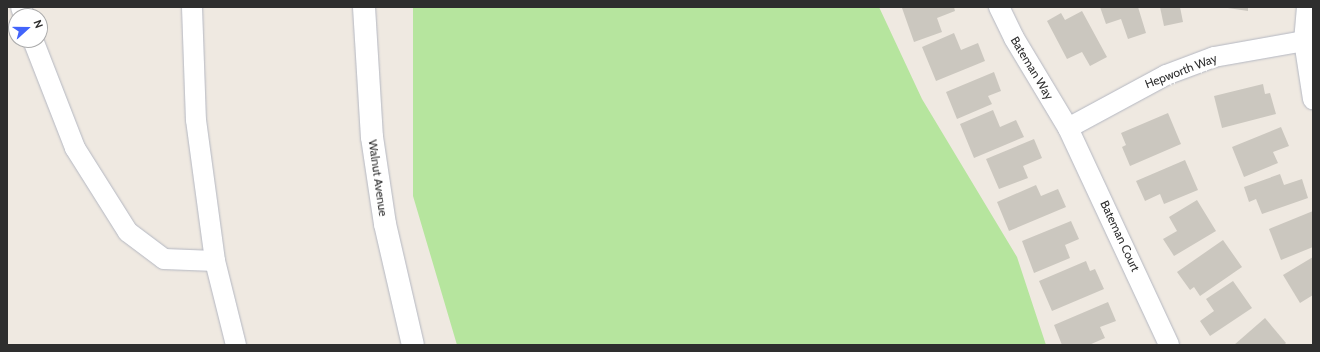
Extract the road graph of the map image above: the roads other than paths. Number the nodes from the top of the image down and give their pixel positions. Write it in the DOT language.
graph roads {
  1 [pos="192,7"];
  2 [pos="364,7"];
  3 [pos="999,7"];
  4 [pos="1307,7"];
  5 [pos="1304,41"];
  6 [pos="36,48"];
  7 [pos="1313,99"];
  8 [pos="1068,128"];
  9 [pos="214,261"];
  10 [pos="236,345"];
  11 [pos="413,345"];
  12 [pos="1169,345"];
  1 -- 9 [label="street"];
  2 -- 11 [label="street, Walnut Avenue"];
  3 -- 8 [label="street, Bateman Way"];
  4 -- 5 [label="street"];
  5 -- 7 [label="street"];
  5 -- 8 [label="street, Hepworth Way"];
  6 -- 9 [label="street"];
  8 -- 12 [label="street, Bateman Court"];
  9 -- 10 [label="street"];
}
